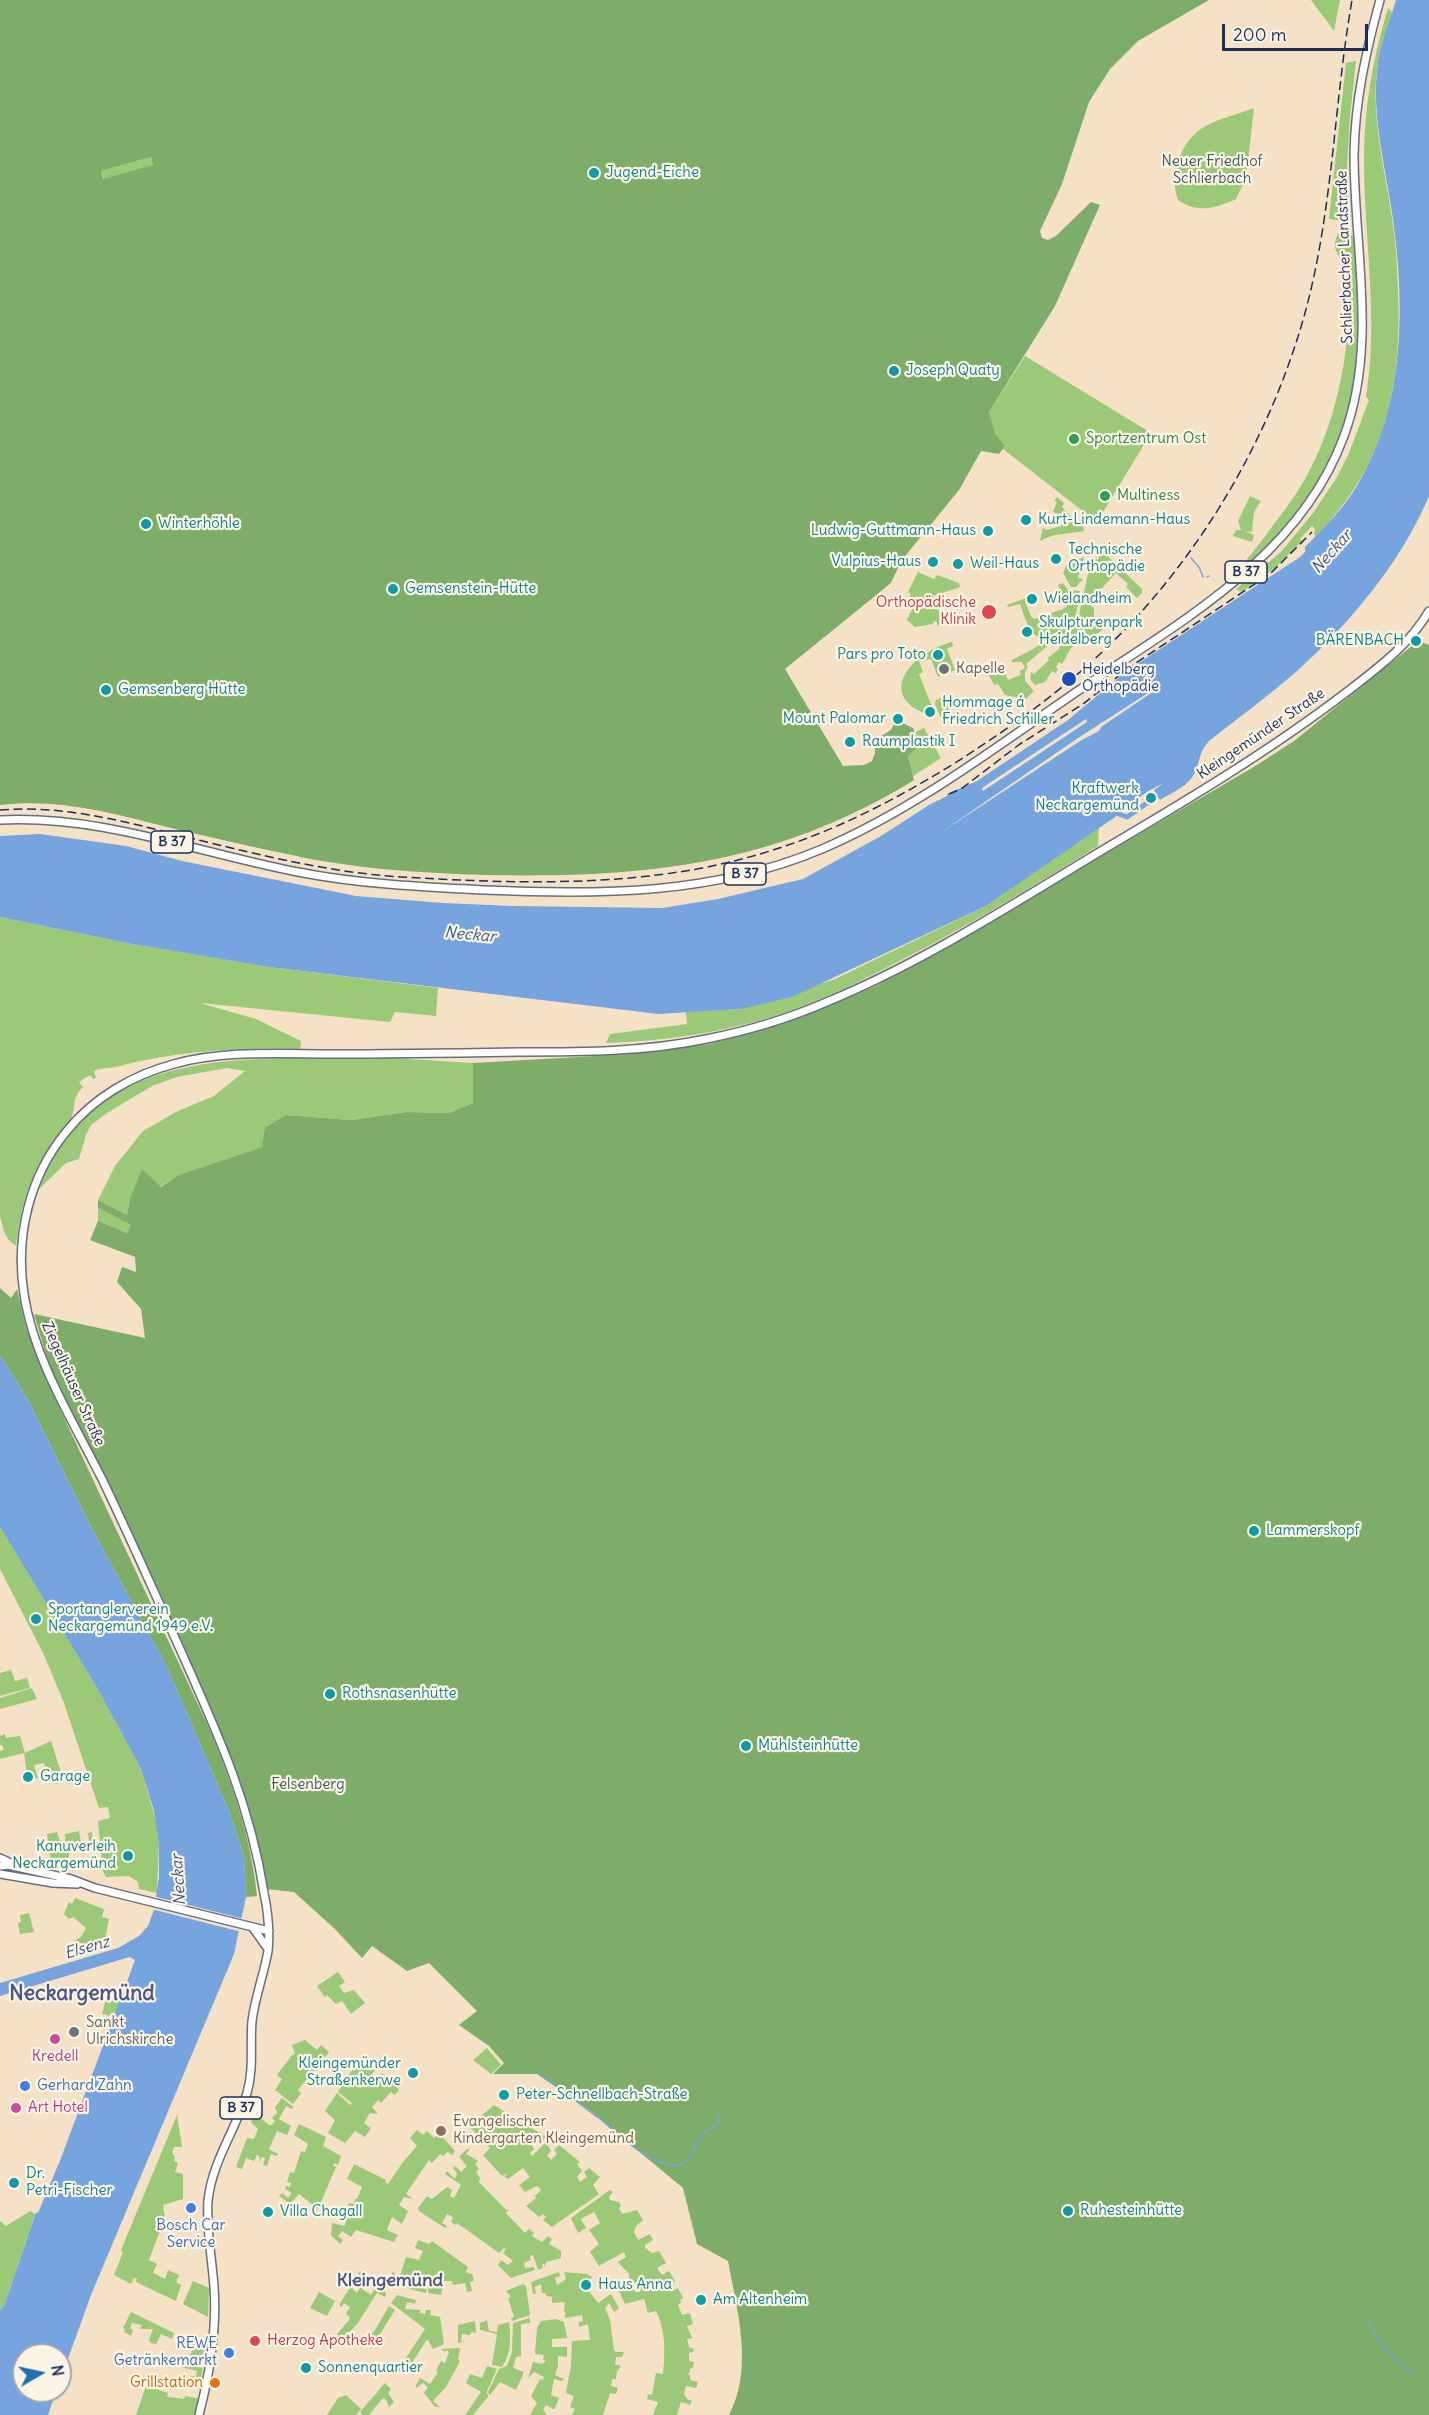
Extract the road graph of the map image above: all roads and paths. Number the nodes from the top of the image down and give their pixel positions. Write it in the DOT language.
graph roads {
  1 [pos="1380,0"];
  2 [pos="1429,611"];
  3 [pos="0,820"];
  4 [pos="464,1053"];
  5 [pos="0,1858"];
  6 [pos="0,1866"];
  7 [pos="19,1868"];
  8 [pos="0,1874"];
  9 [pos="83,1885"];
  10 [pos="267,1914"];
  11 [pos="252,1928"];
  12 [pos="269,1931"];
  13 [pos="268,1949"];
  14 [pos="199,2415"];
  1 -- 3 [label="main road, Schlierbacher Landstraße / B 37"];
  2 -- 4 [label="main road, Kleingemünder Straße"];
  4 -- 10 [label="main road, Ziegelhäuser Straße"];
  5 -- 7 [label="main road"];
  6 -- 7 [label="main road"];
  7 -- 9 [label="main road"];
  8 -- 9 [label="main road"];
  9 -- 11 [label="main road"];
  10 -- 11 [label="main road"];
  10 -- 12 [label="main road, Ziegelhäuser Straße"];
  11 -- 12 [label="main road"];
  11 -- 13 [label="main road"];
  12 -- 13 [label="main road, Ziegelhäuser Straße / B 37"];
  13 -- 14 [label="main road, Ziegelhäuser Straße / B 37"];
}
